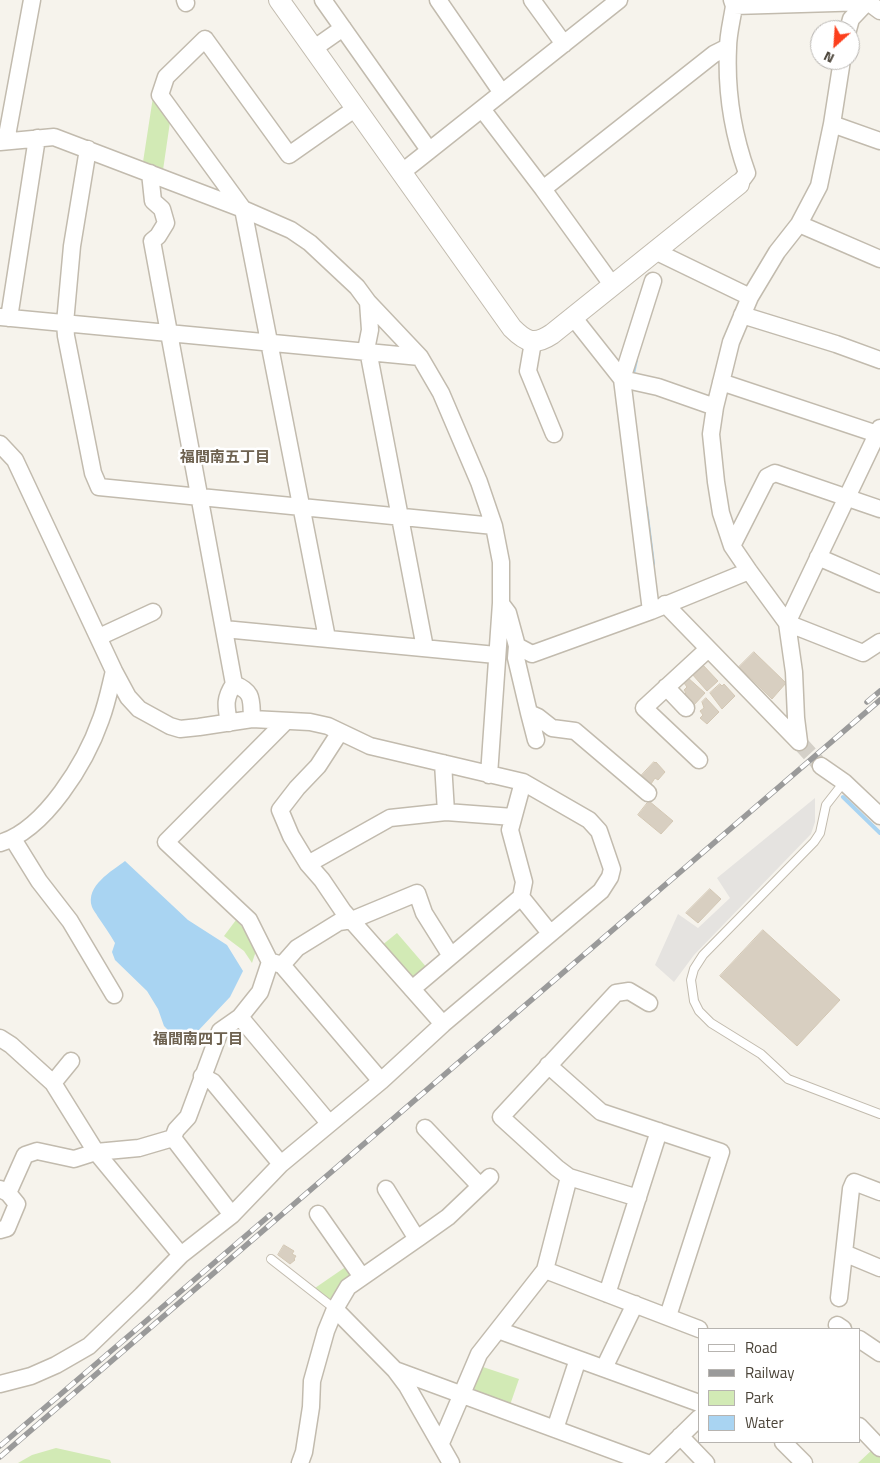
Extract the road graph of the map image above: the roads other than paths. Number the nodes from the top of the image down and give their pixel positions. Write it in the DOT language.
graph roads {
  1 [pos="32,0"];
  2 [pos="279,0"];
  3 [pos="323,0"];
  4 [pos="438,0"];
  5 [pos="532,0"];
  6 [pos="619,0"];
  7 [pos="733,3"];
  8 [pos="872,4"];
  9 [pos="851,20"];
  10 [pos="343,28"];
  11 [pos="564,44"];
  12 [pos="728,47"];
  13 [pos="313,49"];
  14 [pos="840,70"];
  15 [pos="502,93"];
  16 [pos="356,108"];
  17 [pos="482,109"];
  18 [pos="832,124"];
  19 [pos="37,138"];
  20 [pos="3,141"];
  21 [pos="880,141"];
  22 [pos="88,149"];
  23 [pos="430,150"];
  24 [pos="150,173"];
  25 [pos="401,173"];
  26 [pos="739,184"];
  27 [pos="543,189"];
  28 [pos="243,209"];
  29 [pos="799,224"];
  30 [pos="655,251"];
  31 [pos="880,259"];
  32 [pos="653,281"];
  33 [pos="613,286"];
  34 [pos="750,297"];
  35 [pos="368,302"];
  36 [pos="742,315"];
  37 [pos="573,317"];
  38 [pos="4,318"];
  39 [pos="66,323"];
  40 [pos="168,334"];
  41 [pos="533,342"];
  42 [pos="269,343"];
  43 [pos="368,352"];
  44 [pos="420,357"];
  45 [pos="880,360"];
  46 [pos="622,379"];
  47 [pos="721,382"];
  48 [pos="715,407"];
  49 [pos="879,432"];
  50 [pos="554,434"];
  51 [pos="0,444"];
  52 [pos="199,497"];
  53 [pos="847,497"];
  54 [pos="301,506"];
  55 [pos="880,509"];
  56 [pos="400,516"];
  57 [pos="494,526"];
  58 [pos="732,546"];
  59 [pos="818,557"];
  60 [pos="749,571"];
  61 [pos="880,584"];
  62 [pos="501,603"];
  63 [pos="658,608"];
  64 [pos="153,612"];
  65 [pos="787,623"];
  66 [pos="224,628"];
  67 [pos="99,637"];
  68 [pos="326,638"];
  69 [pos="880,642"];
  70 [pos="517,646"];
  71 [pos="425,648"];
  72 [pos="708,649"];
  73 [pos="496,655"];
  74 [pos="114,671"];
  75 [pos="234,684"];
  76 [pos="666,687"];
  77 [pos="686,708"];
  78 [pos="530,713"];
  79 [pos="252,720"];
  80 [pos="286,721"];
  81 [pos="229,723"];
  82 [pos="340,732"];
  83 [pos="536,740"];
  84 [pos="699,760"];
  85 [pos="444,763"];
  86 [pos="821,766"];
  87 [pos="489,775"];
  88 [pos="523,782"];
  89 [pos="844,782"];
  90 [pos="648,793"];
  91 [pos="876,807"];
  92 [pos="446,812"];
  93 [pos="513,818"];
  94 [pos="7,841"];
  95 [pos="308,864"];
  96 [pos="522,897"];
  97 [pos="352,920"];
  98 [pos="550,933"];
  99 [pos="451,956"];
  100 [pos="276,963"];
  101 [pos="412,989"];
  102 [pos="114,995"];
  103 [pos="649,1003"];
  104 [pos="240,1017"];
  105 [pos="443,1024"];
  106 [pos="0,1038"];
  107 [pos="72,1061"];
  108 [pos="548,1065"];
  109 [pos="202,1076"];
  110 [pos="381,1080"];
  111 [pos="53,1083"];
  112 [pos="880,1114"];
  113 [pos="329,1123"];
  114 [pos="425,1128"];
  115 [pos="660,1132"];
  116 [pos="173,1138"];
  117 [pos="96,1152"];
  118 [pos="281,1164"];
  119 [pos="569,1177"];
  120 [pos="386,1189"];
  121 [pos="4,1191"];
  122 [pos="880,1192"];
  123 [pos="638,1198"];
  124 [pos="318,1214"];
  125 [pos="232,1215"];
  126 [pos="0,1230"];
  127 [pos="417,1239"];
  128 [pos="844,1253"];
  129 [pos="181,1255"];
  130 [pos="271,1259"];
  131 [pos="880,1268"];
  132 [pos="546,1270"];
  133 [pos="362,1277"];
  134 [pos="607,1294"];
  135 [pos="839,1298"];
  136 [pos="635,1304"];
  137 [pos="335,1309"];
  138 [pos="668,1316"];
  139 [pos="698,1329"];
  140 [pos="498,1330"];
  141 [pos="860,1340"];
  142 [pos="880,1353"];
  143 [pos="578,1359"];
  144 [pos="604,1368"];
  145 [pos="394,1370"];
  146 [pos="0,1384"];
  147 [pos="462,1394"];
  148 [pos="698,1403"];
  149 [pos="698,1419"];
  150 [pos="860,1427"];
  151 [pos="555,1429"];
  152 [pos="680,1436"];
  153 [pos="441,1443"];
  154 [pos="784,1443"];
  155 [pos="880,1448"];
  156 [pos="300,1463"];
  157 [pos="451,1463"];
  158 [pos="647,1463"];
  159 [pos="653,1463"];
  160 [pos="706,1463"];
  161 [pos="804,1463"];
  1 -- 20 [label="street"];
  2 -- 13 [label="street"];
  3 -- 10 [label="street"];
  4 -- 15 [label="street"];
  5 -- 11 [label="street"];
  6 -- 11 [label="street"];
  7 -- 8 [label="street"];
  7 -- 12 [label="street"];
  8 -- 9 [label="street"];
  10 -- 13 [label="street"];
  10 -- 23 [label="street"];
  11 -- 15 [label="street"];
  12 -- 26 [label="street"];
  12 -- 27 [label="street"];
  13 -- 16 [label="street"];
  14 -- 18 [label="street"];
  15 -- 17 [label="street"];
  16 -- 25 [label="street"];
  16 -- 28 [label="street"];
  17 -- 23 [label="street"];
  17 -- 27 [label="street"];
  18 -- 21 [label="street"];
  18 -- 29 [label="street"];
  19 -- 20 [label="street"];
  19 -- 22 [label="street"];
  19 -- 38 [label="street"];
  22 -- 24 [label="street"];
  22 -- 39 [label="street"];
  23 -- 25 [label="street"];
  24 -- 28 [label="street"];
  24 -- 40 [label="street"];
  25 -- 41 [label="street"];
  26 -- 30 [label="street"];
  27 -- 33 [label="street"];
  28 -- 35 [label="street"];
  28 -- 42 [label="street"];
  29 -- 31 [label="street"];
  29 -- 34 [label="street"];
  30 -- 33 [label="street"];
  30 -- 34 [label="street"];
  32 -- 46 [label="street"];
  33 -- 37 [label="street"];
  34 -- 36 [label="street"];
  35 -- 43 [label="street"];
  35 -- 44 [label="street"];
  36 -- 45 [label="street"];
  36 -- 47 [label="street"];
  37 -- 41 [label="street"];
  37 -- 46 [label="street"];
  38 -- 39 [label="street"];
  39 -- 40 [label="street"];
  39 -- 52 [label="street"];
  40 -- 42 [label="street"];
  40 -- 52 [label="street"];
  41 -- 50 [label="street"];
  42 -- 43 [label="street"];
  42 -- 54 [label="street"];
  43 -- 44 [label="street"];
  43 -- 56 [label="street"];
  44 -- 57 [label="street"];
  46 -- 48 [label="street"];
  46 -- 63 [label="street"];
  47 -- 48 [label="street"];
  47 -- 49 [label="street"];
  48 -- 58 [label="street"];
  49 -- 53 [label="street"];
  51 -- 67 [label="street"];
  52 -- 54 [label="street"];
  52 -- 66 [label="street"];
  53 -- 55 [label="street"];
  53 -- 58 [label="street"];
  53 -- 59 [label="street"];
  54 -- 56 [label="street"];
  54 -- 68 [label="street"];
  56 -- 57 [label="street"];
  56 -- 71 [label="street"];
  57 -- 62 [label="street"];
  58 -- 60 [label="street"];
  59 -- 61 [label="street"];
  59 -- 65 [label="street"];
  60 -- 63 [label="street"];
  60 -- 65 [label="street"];
  62 -- 70 [label="street"];
  62 -- 73 [label="street"];
  63 -- 70 [label="street"];
  63 -- 72 [label="street"];
  64 -- 67 [label="street"];
  65 -- 69 [label="street"];
  65 -- 72 [label="street"];
  66 -- 68 [label="street"];
  66 -- 75 [label="street"];
  67 -- 74 [label="street"];
  68 -- 71 [label="street"];
  70 -- 78 [label="street"];
  71 -- 73 [label="street"];
  72 -- 76 [label="street"];
  73 -- 87 [label="street"];
  74 -- 81 [label="street"];
  74 -- 94 [label="street"];
  75 -- 79 [label="street"];
  75 -- 81 [label="street"];
  76 -- 77 [label="street"];
  76 -- 84 [label="street"];
  78 -- 83 [label="street"];
  78 -- 90 [label="street"];
  79 -- 80 [label="street"];
  79 -- 81 [label="street"];
  80 -- 82 [label="street"];
  80 -- 100 [label="street"];
  82 -- 85 [label="street"];
  82 -- 95 [label="street"];
  85 -- 87 [label="street"];
  85 -- 92 [label="street"];
  86 -- 89 [label="street"];
  87 -- 88 [label="street"];
  88 -- 93 [label="street"];
  88 -- 98 [label="street"];
  89 -- 91 [label="street"];
  89 -- 112 [label="lane"];
  92 -- 93 [label="street"];
  92 -- 95 [label="street"];
  93 -- 96 [label="street"];
  94 -- 102 [label="street"];
  95 -- 97 [label="street"];
  96 -- 98 [label="street"];
  96 -- 99 [label="street"];
  97 -- 99 [label="street"];
  97 -- 100 [label="street"];
  97 -- 101 [label="street"];
  98 -- 105 [label="street"];
  99 -- 101 [label="street"];
  100 -- 104 [label="street"];
  100 -- 110 [label="street"];
  101 -- 105 [label="street"];
  103 -- 108 [label="street"];
  104 -- 109 [label="street"];
  104 -- 113 [label="street"];
  105 -- 110 [label="street"];
  106 -- 111 [label="street"];
  107 -- 111 [label="street"];
  108 -- 115 [label="street"];
  108 -- 119 [label="street"];
  109 -- 116 [label="street"];
  109 -- 118 [label="street"];
  110 -- 113 [label="street"];
  111 -- 117 [label="street"];
  113 -- 118 [label="street"];
  114 -- 127 [label="street"];
  115 -- 123 [label="street"];
  115 -- 138 [label="street"];
  116 -- 117 [label="street"];
  116 -- 125 [label="street"];
  117 -- 121 [label="street"];
  117 -- 129 [label="street"];
  118 -- 125 [label="street"];
  119 -- 123 [label="street"];
  119 -- 132 [label="street"];
  120 -- 127 [label="street"];
  121 -- 126 [label="street"];
  122 -- 128 [label="street"];
  123 -- 134 [label="street"];
  124 -- 133 [label="street"];
  125 -- 129 [label="street"];
  127 -- 133 [label="street"];
  128 -- 131 [label="street"];
  128 -- 135 [label="street"];
  129 -- 146 [label="street"];
  130 -- 137 [label="lane"];
  132 -- 134 [label="street"];
  132 -- 140 [label="street"];
  133 -- 137 [label="street"];
  134 -- 136 [label="street"];
  136 -- 138 [label="street"];
  136 -- 144 [label="street"];
  137 -- 145 [label="street"];
  137 -- 156 [label="street"];
  138 -- 139 [label="street"];
  140 -- 143 [label="street"];
  140 -- 147 [label="street"];
  141 -- 142 [label="street"];
  143 -- 144 [label="street"];
  143 -- 151 [label="street"];
  144 -- 148 [label="street"];
  145 -- 147 [label="street"];
  145 -- 153 [label="street"];
  147 -- 151 [label="street"];
  147 -- 153 [label="street"];
  149 -- 152 [label="street"];
  150 -- 155 [label="street"];
  151 -- 158 [label="street"];
  152 -- 159 [label="street"];
  152 -- 160 [label="street"];
  153 -- 157 [label="street"];
  154 -- 161 [label="street"];
}
